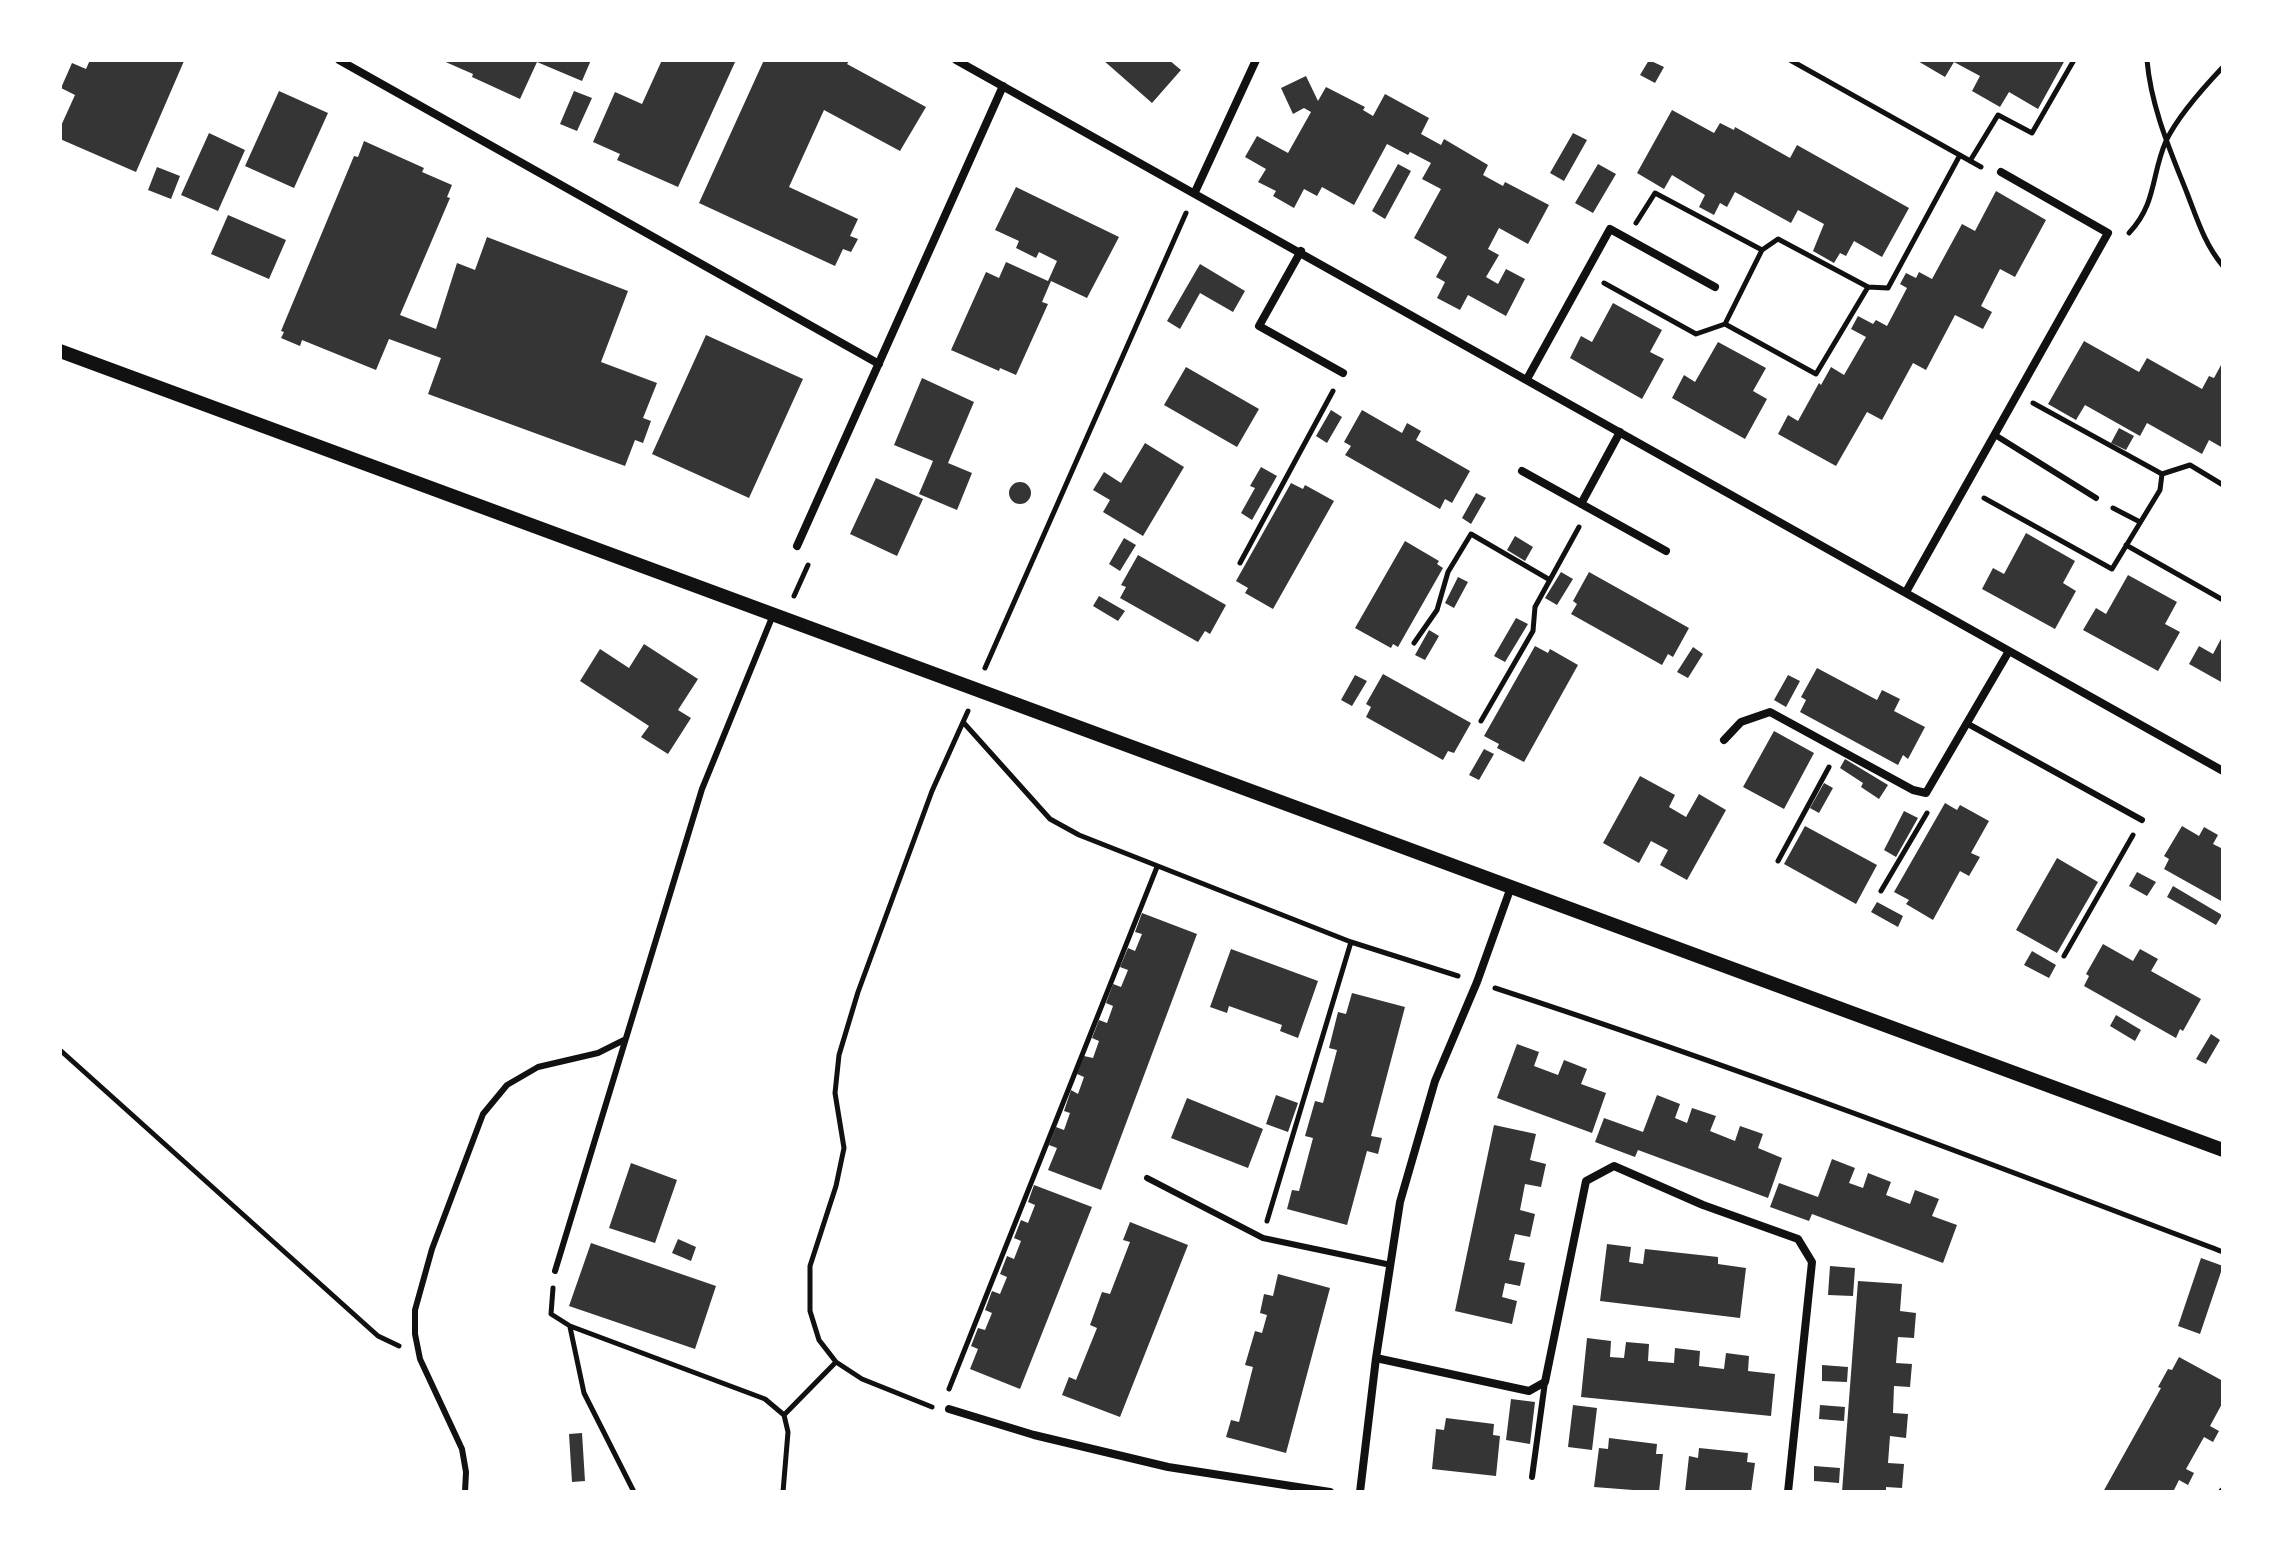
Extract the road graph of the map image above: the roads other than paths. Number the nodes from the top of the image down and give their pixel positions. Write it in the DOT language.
graph roads {
  1 [pos="339,60"];
  2 [pos="956,60"];
  3 [pos="1256,60"];
  4 [pos="1003,86"];
  5 [pos="2001,172"];
  6 [pos="1195,192"];
  7 [pos="1301,251"];
  8 [pos="1715,287"];
  9 [pos="60,351"];
  10 [pos="879,364"];
  11 [pos="1343,373"];
  12 [pos="1527,379"];
  13 [pos="1620,432"];
  14 [pos="1995,435"];
  15 [pos="1522,471"];
  16 [pos="2096,498"];
  17 [pos="1581,504"];
  18 [pos="797,546"];
  19 [pos="1666,551"];
  20 [pos="1906,592"];
  21 [pos="773,615"];
  22 [pos="2009,651"];
  23 [pos="1968,724"];
  24 [pos="1724,740"];
  25 [pos="2223,771"];
  26 [pos="2142,820"];
  27 [pos="1511,887"];
  28 [pos="624,1040"];
  29 [pos="2223,1150"];
  30 [pos="1147,1178"];
  31 [pos="1391,1265"];
  32 [pos="555,1271"];
  33 [pos="1376,1358"];
  34 [pos="1545,1382"];
  35 [pos="945,1408"];
  36 [pos="1532,1477"];
  37 [pos="465,1492"];
  38 [pos="1330,1492"];
  39 [pos="1360,1492"];
  40 [pos="1788,1492"];
  1 -- 10 [label="street"];
  2 -- 4 [label="street"];
  3 -- 6 [label="street"];
  4 -- 6 [label="street"];
  4 -- 10 [label="street"];
  5 -- 14 [label="street"];
  6 -- 7 [label="street"];
  7 -- 11 [label="street"];
  7 -- 12 [label="street"];
  8 -- 12 [label="street"];
  9 -- 21 [label="street"];
  10 -- 18 [label="street"];
  12 -- 13 [label="street"];
  13 -- 17 [label="street"];
  13 -- 20 [label="street"];
  14 -- 16 [label="lane"];
  14 -- 20 [label="street"];
  15 -- 17 [label="street"];
  17 -- 19 [label="street"];
  20 -- 22 [label="street"];
  21 -- 27 [label="street"];
  21 -- 28 [label="lane"];
  22 -- 23 [label="street"];
  22 -- 25 [label="street"];
  23 -- 24 [label="street"];
  23 -- 26 [label="lane"];
  27 -- 29 [label="street"];
  27 -- 31 [label="street"];
  28 -- 32 [label="lane"];
  28 -- 37 [label="lane"];
  30 -- 31 [label="lane"];
  31 -- 33 [label="street"];
  33 -- 34 [label="street"];
  33 -- 39 [label="street"];
  34 -- 36 [label="lane"];
  34 -- 40 [label="street"];
  35 -- 38 [label="street"];
}
